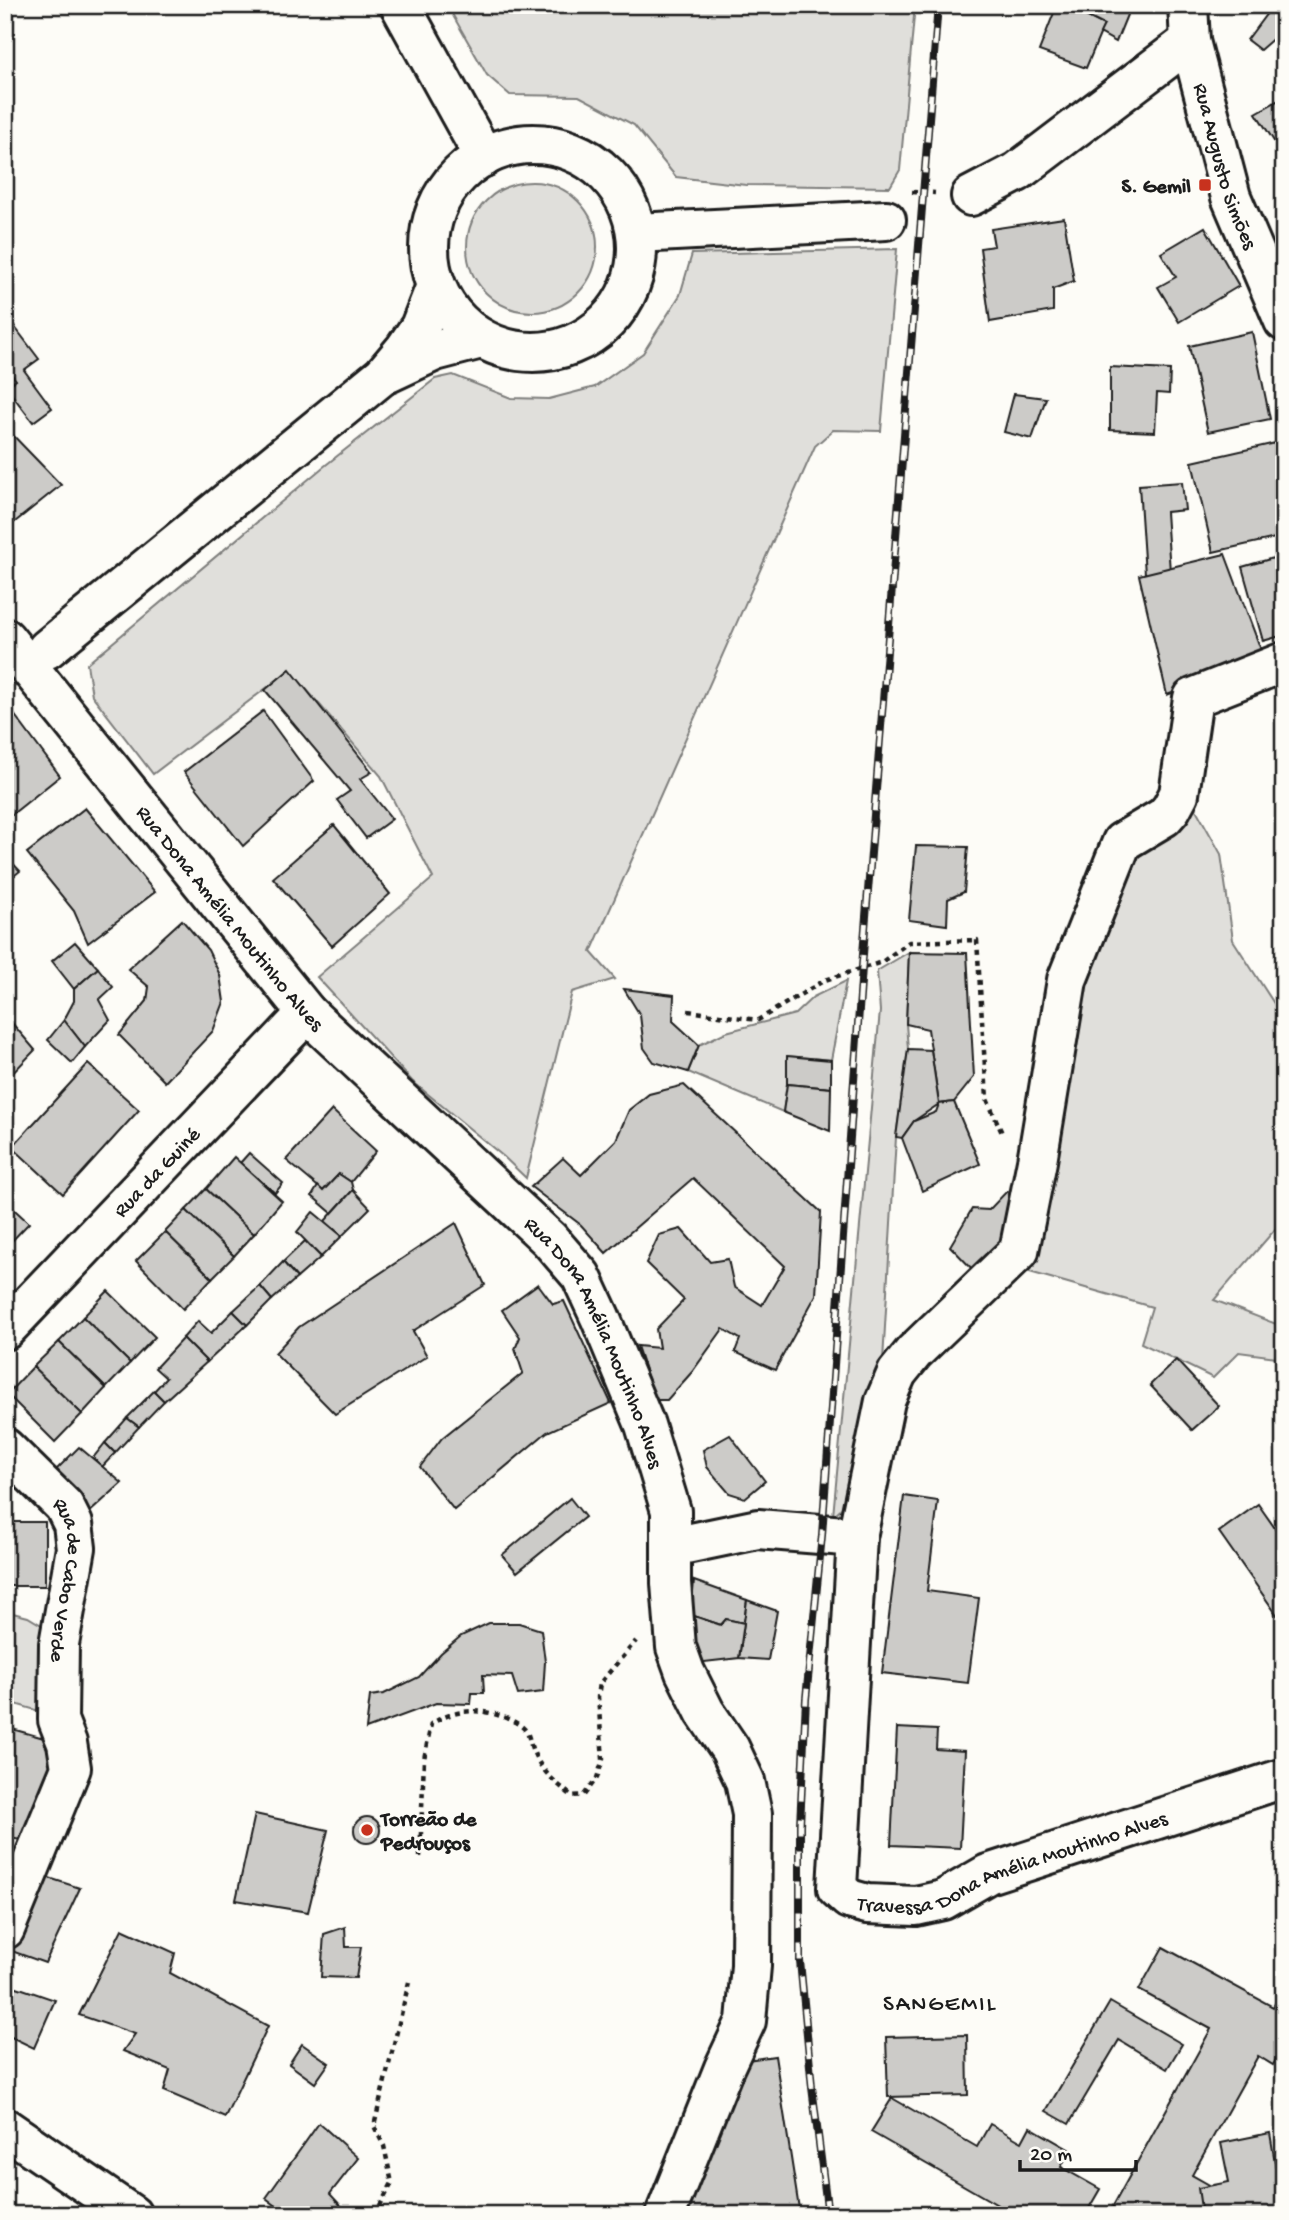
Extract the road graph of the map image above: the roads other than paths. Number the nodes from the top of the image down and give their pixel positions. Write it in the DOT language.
graph roads {
  1 [pos="400,5"];
  2 [pos="1189,23"];
  3 [pos="484,157"];
  4 [pos="971,196"];
  5 [pos="886,220"];
  6 [pos="637,233"];
  7 [pos="436,286"];
  8 [pos="1284,321"];
  9 [pos="481,339"];
  10 [pos="383,375"];
  11 [pos="27,651"];
  12 [pos="1284,662"];
  13 [pos="307,1013"];
  14 [pos="5,1330"];
  15 [pos="5,1448"];
  16 [pos="857,1537"];
  17 [pos="672,1547"];
  18 [pos="1284,1777"];
  19 [pos="5,1929"];
  20 [pos="5,2129"];
  21 [pos="132,2215"];
  22 [pos="665,2215"];
  1 -- 3 [label="street"];
  2 -- 4 [label="street"];
  2 -- 8 [label="street, Rua Augusto Simões"];
  3 -- 6 [label="street"];
  3 -- 7 [label="street"];
  5 -- 6 [label="street"];
  6 -- 9 [label="street"];
  7 -- 9 [label="street"];
  7 -- 10 [label="street"];
  9 -- 10 [label="street"];
  10 -- 11 [label="street"];
  11 -- 13 [label="street, Rua Dona Amélia Moutinho Alves"];
  12 -- 16 [label="street, Travessa Dona Amélia Moutinho Alves"];
  13 -- 14 [label="street, Rua da Guiné"];
  13 -- 17 [label="street, Rua Dona Amélia Moutinho Alves"];
  15 -- 19 [label="street, Rua de Cabo Verde"];
  16 -- 17 [label="street"];
  16 -- 18 [label="street, Travessa Dona Amélia Moutinho Alves"];
  17 -- 22 [label="street, Rua Dona Amélia Moutinho Alves"];
  20 -- 21 [label="street"];
}
